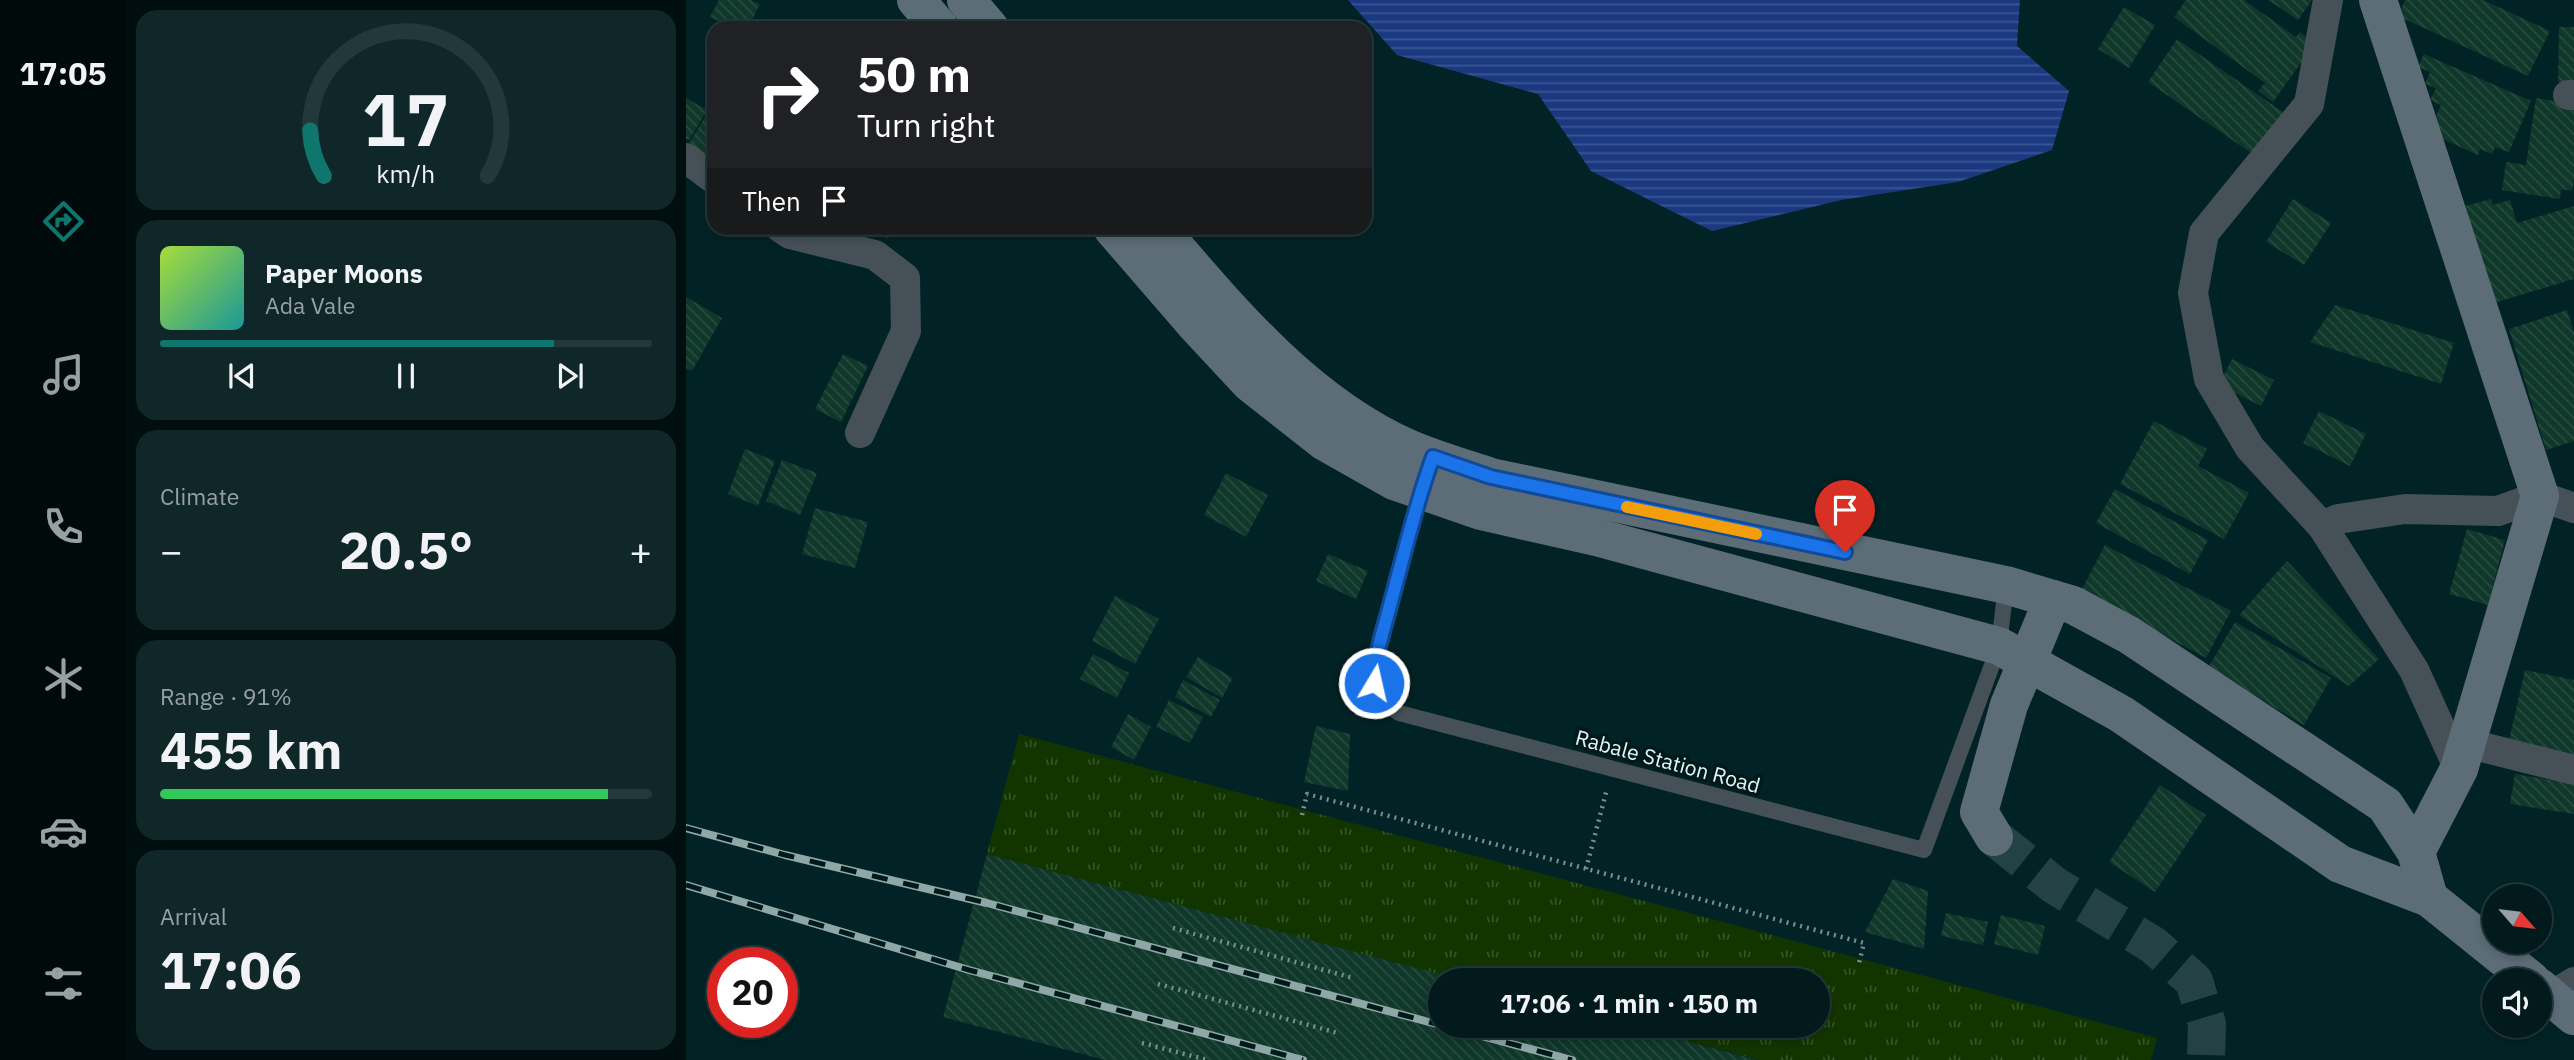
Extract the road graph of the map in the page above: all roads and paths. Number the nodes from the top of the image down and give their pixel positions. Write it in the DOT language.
graph roads {
  1 [pos="916,0"];
  2 [pos="966,0"];
  3 [pos="2328,0"];
  4 [pos="2378,0"];
  5 [pos="934,21"];
  6 [pos="984,21"];
  7 [pos="686,158"];
  8 [pos="707,174"];
  9 [pos="794,235"];
  10 [pos="1118,235"];
  11 [pos="1165,235"];
  12 [pos="860,433"];
  13 [pos="1427,474"];
  14 [pos="2557,502"];
  15 [pos="2322,526"];
  16 [pos="2006,585"];
  17 [pos="2053,599"];
  18 [pos="2013,654"];
  19 [pos="2462,756"];
  20 [pos="1612,768"];
  21 [pos="2574,770"];
  22 [pos="1301,815"];
  23 [pos="1994,837"];
  24 [pos="2416,852"];
  25 [pos="1586,869"];
  26 [pos="2429,898"];
  27 [pos="1173,928"];
  28 [pos="1859,963"];
  29 [pos="1353,978"];
  30 [pos="1158,984"];
  31 [pos="2554,992"];
  32 [pos="1338,1033"];
  33 [pos="1142,1043"];
  34 [pos="1208,1060"];
  1 -- 5 [label="street"];
  2 -- 6 [label="street"];
  3 -- 15 [label="street"];
  4 -- 14 [label="street"];
  7 -- 8 [label="street"];
  9 -- 12 [label="street"];
  10 -- 13 [label="street"];
  11 -- 13 [label="street"];
  13 -- 16 [label="street"];
  13 -- 18 [label="street"];
  13 -- 20 [label="lane, Rabale Station Road"];
  14 -- 15 [label="street"];
  14 -- 19 [label="street"];
  15 -- 19 [label="street"];
  16 -- 17 [label="street"];
  16 -- 18 [label="lane, Rabale Station Road"];
  17 -- 18 [label="street"];
  17 -- 24 [label="street"];
  18 -- 20 [label="lane, Rabale Station Road"];
  18 -- 23 [label="street"];
  18 -- 26 [label="street"];
  19 -- 21 [label="street"];
  19 -- 24 [label="street"];
  20 -- 25 [label="path"];
  22 -- 25 [label="path"];
  24 -- 26 [label="street"];
  25 -- 28 [label="path"];
  26 -- 31 [label="street"];
  27 -- 29 [label="path"];
  30 -- 32 [label="path"];
  33 -- 34 [label="path"];
}
